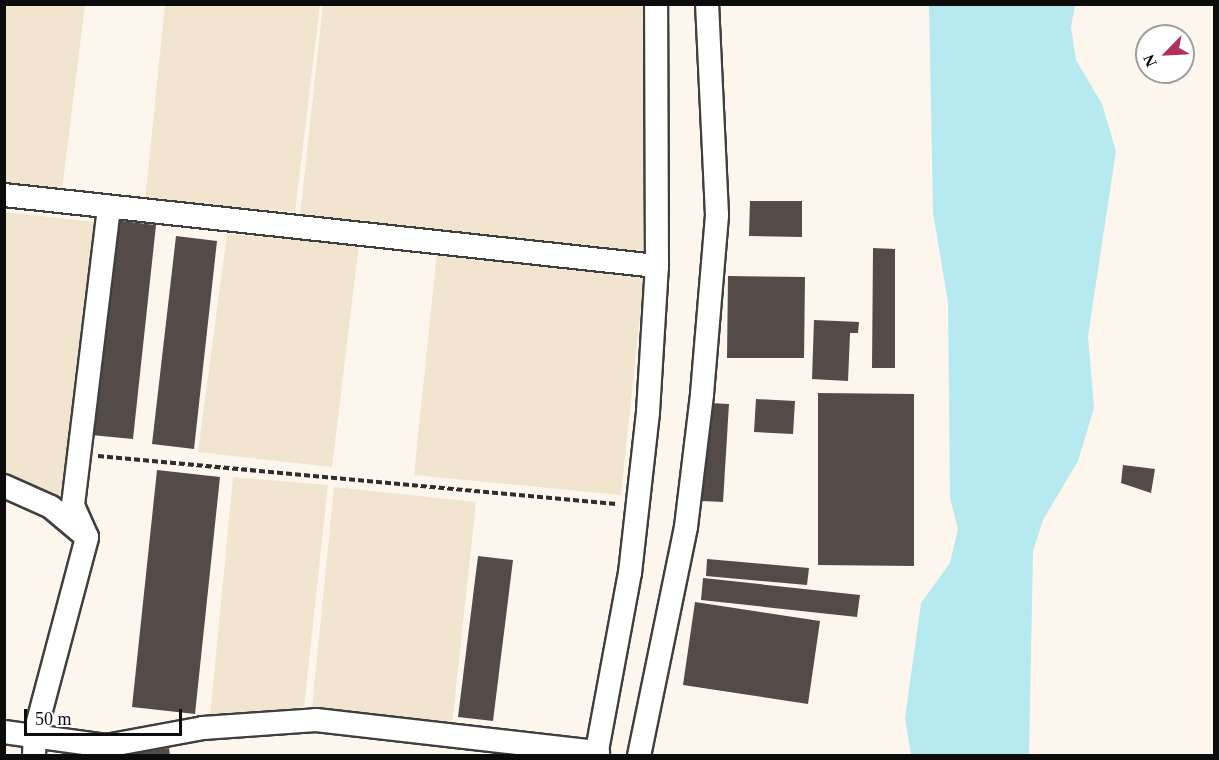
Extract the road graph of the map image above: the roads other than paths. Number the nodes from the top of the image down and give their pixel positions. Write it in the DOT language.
graph roads {
  1 [pos="656,4"];
  2 [pos="707,4"];
  3 [pos="4,195"];
  4 [pos="109,207"];
  5 [pos="657,266"];
  6 [pos="4,486"];
  7 [pos="87,537"];
  8 [pos="4,732"];
  9 [pos="35,744"];
  10 [pos="597,754"];
  11 [pos="639,756"];
  1 -- 5 [label="street"];
  2 -- 11 [label="street"];
  3 -- 4 [label="street"];
  4 -- 5 [label="street"];
  4 -- 7 [label="street"];
  5 -- 10 [label="street"];
  6 -- 7 [label="street"];
  7 -- 9 [label="street"];
  8 -- 9 [label="street"];
  9 -- 10 [label="street"];
}
